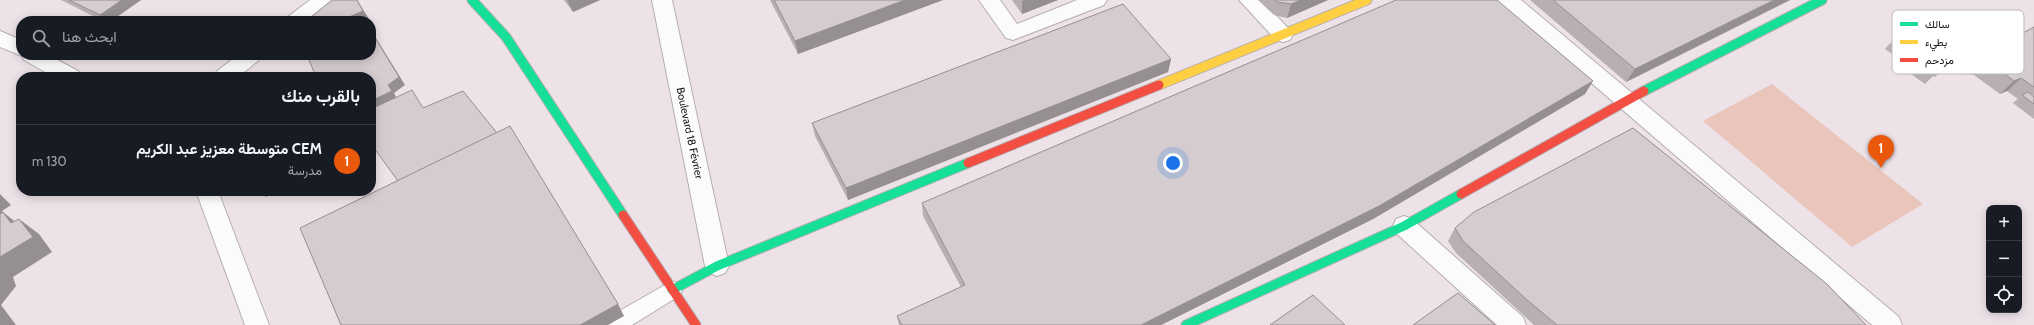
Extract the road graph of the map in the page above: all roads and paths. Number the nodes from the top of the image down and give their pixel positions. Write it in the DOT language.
graph roads {
  1 [pos="323,0"];
  2 [pos="472,0"];
  3 [pos="662,0"];
  4 [pos="990,0"];
  5 [pos="1097,0"];
  6 [pos="1249,0"];
  7 [pos="1367,0"];
  8 [pos="1508,0"];
  9 [pos="1822,0"];
  10 [pos="302,16"];
  11 [pos="1283,35"];
  12 [pos="0,38"];
  13 [pos="16,46"];
  14 [pos="41,60"];
  15 [pos="246,60"];
  16 [pos="62,72"];
  17 [pos="230,72"];
  18 [pos="1624,101"];
  19 [pos="209,196"];
  20 [pos="1404,226"];
  21 [pos="717,266"];
  22 [pos="672,290"];
  23 [pos="257,325"];
  24 [pos="614,325"];
  25 [pos="696,325"];
  26 [pos="1186,325"];
  27 [pos="1514,325"];
  28 [pos="1890,325"];
  1 -- 10 [label="street"];
  2 -- 22 [label="street"];
  3 -- 21 [label="street, Boulevard 18 Février"];
  4 -- 5 [label="street"];
  6 -- 11 [label="street"];
  7 -- 11 [label="street"];
  8 -- 18 [label="street"];
  9 -- 18 [label="street"];
  11 -- 21 [label="street"];
  12 -- 13 [label="street"];
  14 -- 16 [label="street"];
  15 -- 17 [label="street"];
  18 -- 20 [label="street"];
  18 -- 28 [label="street"];
  19 -- 23 [label="street"];
  20 -- 26 [label="street"];
  20 -- 27 [label="street"];
  21 -- 22 [label="street"];
  22 -- 24 [label="lane"];
  22 -- 25 [label="street"];
}
